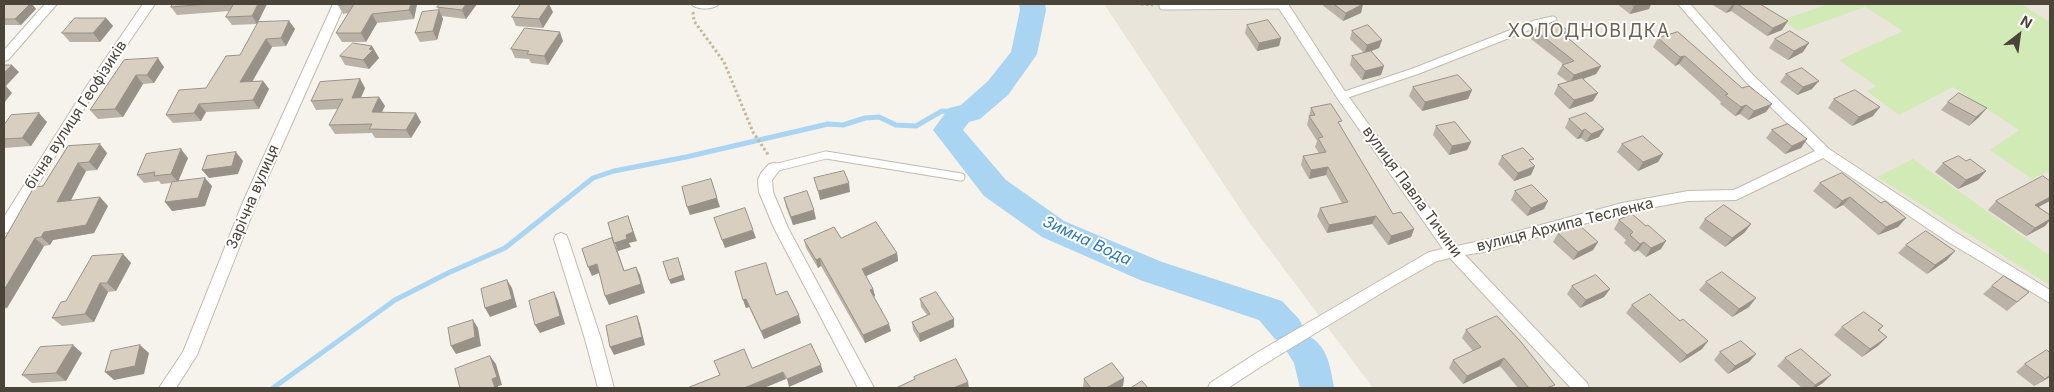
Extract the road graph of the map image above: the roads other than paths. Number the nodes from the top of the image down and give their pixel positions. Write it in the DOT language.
graph roads {
  1 [pos="51,4"];
  2 [pos="149,4"];
  3 [pos="339,4"];
  4 [pos="697,4"];
  5 [pos="713,4"];
  6 [pos="1282,4"];
  7 [pos="1684,4"];
  8 [pos="1163,6"];
  9 [pos="1553,20"];
  10 [pos="4,57"];
  11 [pos="1342,96"];
  12 [pos="1824,152"];
  13 [pos="774,168"];
  14 [pos="962,177"];
  15 [pos="4,228"];
  16 [pos="561,239"];
  17 [pos="1454,253"];
  18 [pos="2050,297"];
  19 [pos="167,388"];
  20 [pos="606,388"];
  21 [pos="866,388"];
  22 [pos="1216,388"];
  23 [pos="1581,388"];
  1 -- 10 [label="street"];
  2 -- 15 [label="street, бічна вулиця Геофізиків"];
  3 -- 19 [label="street, Зарічна вулиця"];
  4 -- 5 [label="street"];
  6 -- 8 [label="lane"];
  6 -- 11 [label="street, вулиця Павла Тичини"];
  7 -- 12 [label="street"];
  9 -- 11 [label="lane"];
  11 -- 17 [label="street, вулиця Павла Тичини"];
  12 -- 17 [label="street, вулиця Архипа Тесленка"];
  12 -- 18 [label="street"];
  13 -- 14 [label="lane"];
  13 -- 21 [label="street"];
  16 -- 20 [label="street"];
  17 -- 22 [label="street, вулиця Архипа Тесленка"];
  17 -- 23 [label="street, вулиця Павла Тичини"];
}
